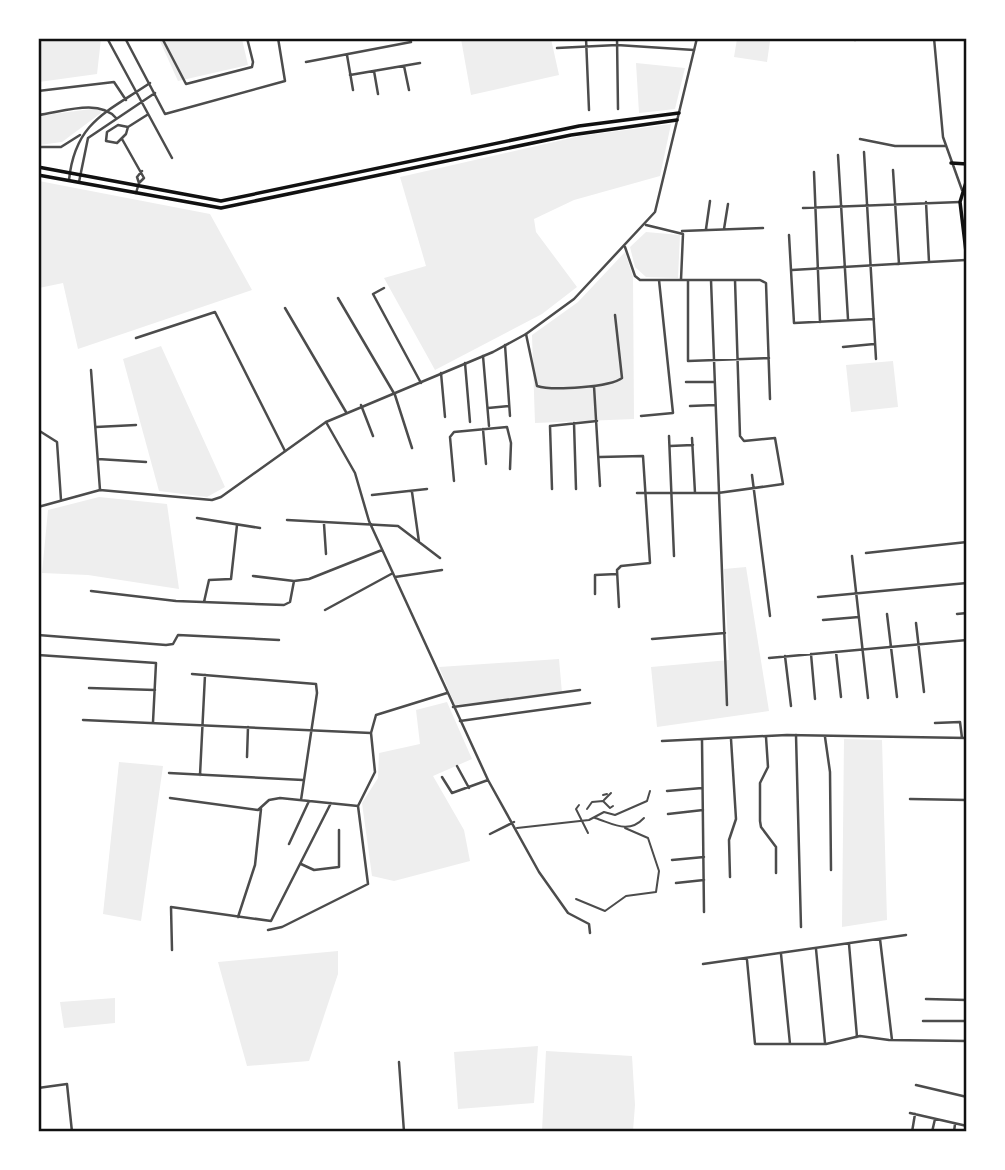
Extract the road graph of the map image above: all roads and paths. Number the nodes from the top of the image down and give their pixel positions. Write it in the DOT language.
graph roads {
  1 [pos="107,38"];
  2 [pos="125,38"];
  3 [pos="162,38"];
  4 [pos="247,38"];
  5 [pos="278,38"];
  6 [pos="410,38"];
  7 [pos="586,38"];
  8 [pos="617,38"];
  9 [pos="697,38"];
  10 [pos="934,38"];
  11 [pos="617,44"];
  12 [pos="586,46"];
  13 [pos="557,48"];
  14 [pos="694,50"];
  15 [pos="346,54"];
  16 [pos="306,61"];
  17 [pos="420,63"];
  18 [pos="404,66"];
  19 [pos="374,71"];
  20 [pos="350,75"];
  21 [pos="150,83"];
  22 [pos="353,90"];
  23 [pos="409,90"];
  24 [pos="38,91"];
  25 [pos="156,93"];
  26 [pos="378,93"];
  27 [pos="135,94"];
  28 [pos="126,100"];
  29 [pos="139,102"];
  30 [pos="618,109"];
  31 [pos="589,110"];
  32 [pos="110,111"];
  33 [pos="679,113"];
  34 [pos="38,115"];
  35 [pos="147,115"];
  36 [pos="116,118"];
  37 [pos="677,120"];
  38 [pos="128,127"];
  39 [pos="80,135"];
  40 [pos="122,139"];
  41 [pos="860,139"];
  42 [pos="945,146"];
  43 [pos="38,147"];
  44 [pos="470,150"];
  45 [pos="864,152"];
  46 [pos="838,155"];
  47 [pos="471,157"];
  48 [pos="172,158"];
  49 [pos="951,163"];
  50 [pos="967,164"];
  51 [pos="38,167"];
  52 [pos="893,170"];
  53 [pos="814,172"];
  54 [pos="70,173"];
  55 [pos="38,175"];
  56 [pos="80,175"];
  57 [pos="967,179"];
  58 [pos="69,181"];
  59 [pos="79,183"];
  60 [pos="139,185"];
  61 [pos="964,191"];
  62 [pos="136,193"];
  63 [pos="710,201"];
  64 [pos="926,202"];
  65 [pos="960,202"];
  66 [pos="895,203"];
  67 [pos="728,204"];
  68 [pos="866,204"];
  69 [pos="840,206"];
  70 [pos="803,208"];
  71 [pos="816,208"];
  72 [pos="646,225"];
  73 [pos="762,228"];
  74 [pos="724,229"];
  75 [pos="705,230"];
  76 [pos="681,231"];
  77 [pos="789,235"];
  78 [pos="625,247"];
  79 [pos="967,260"];
  80 [pos="929,262"];
  81 [pos="899,264"];
  82 [pos="870,266"];
  83 [pos="844,267"];
  84 [pos="819,269"];
  85 [pos="792,270"];
  86 [pos="659,280"];
  87 [pos="681,280"];
  88 [pos="688,280"];
  89 [pos="711,280"];
  90 [pos="735,280"];
  91 [pos="370,288"];
  92 [pos="384,288"];
  93 [pos="373,294"];
  94 [pos="338,298"];
  95 [pos="285,308"];
  96 [pos="615,315"];
  97 [pos="874,319"];
  98 [pos="848,321"];
  99 [pos="821,322"];
  100 [pos="526,334"];
  101 [pos="136,338"];
  102 [pos="876,344"];
  103 [pos="505,345"];
  104 [pos="843,347"];
  105 [pos="483,356"];
  106 [pos="769,358"];
  107 [pos="736,359"];
  108 [pos="876,359"];
  109 [pos="713,360"];
  110 [pos="465,363"];
  111 [pos="91,370"];
  112 [pos="441,373"];
  113 [pos="686,382"];
  114 [pos="714,382"];
  115 [pos="421,383"];
  116 [pos="594,386"];
  117 [pos="395,395"];
  118 [pos="770,399"];
  119 [pos="361,405"];
  120 [pos="715,405"];
  121 [pos="509,406"];
  122 [pos="690,406"];
  123 [pos="488,408"];
  124 [pos="346,412"];
  125 [pos="510,416"];
  126 [pos="641,416"];
  127 [pos="445,417"];
  128 [pos="597,421"];
  129 [pos="326,422"];
  130 [pos="470,422"];
  131 [pos="574,423"];
  132 [pos="136,425"];
  133 [pos="96,427"];
  134 [pos="489,427"];
  135 [pos="483,428"];
  136 [pos="38,430"];
  137 [pos="373,436"];
  138 [pos="669,436"];
  139 [pos="692,438"];
  140 [pos="693,445"];
  141 [pos="670,446"];
  142 [pos="412,448"];
  143 [pos="285,452"];
  144 [pos="600,457"];
  145 [pos="98,459"];
  146 [pos="146,462"];
  147 [pos="486,464"];
  148 [pos="510,469"];
  149 [pos="751,475"];
  150 [pos="454,481"];
  151 [pos="600,486"];
  152 [pos="754,488"];
  153 [pos="427,489"];
  154 [pos="552,489"];
  155 [pos="576,489"];
  156 [pos="100,490"];
  157 [pos="412,492"];
  158 [pos="646,492"];
  159 [pos="637,493"];
  160 [pos="670,493"];
  161 [pos="695,493"];
  162 [pos="718,493"];
  163 [pos="372,495"];
  164 [pos="61,500"];
  165 [pos="38,507"];
  166 [pos="197,518"];
  167 [pos="287,520"];
  168 [pos="324,524"];
  169 [pos="237,525"];
  170 [pos="371,526"];
  171 [pos="260,528"];
  172 [pos="419,542"];
  173 [pos="967,542"];
  174 [pos="382,550"];
  175 [pos="866,553"];
  176 [pos="326,554"];
  177 [pos="674,556"];
  178 [pos="852,556"];
  179 [pos="440,558"];
  180 [pos="442,570"];
  181 [pos="617,574"];
  182 [pos="394,575"];
  183 [pos="253,576"];
  184 [pos="293,581"];
  185 [pos="967,583"];
  186 [pos="92,591"];
  187 [pos="595,594"];
  188 [pos="855,594"];
  189 [pos="818,597"];
  190 [pos="204,602"];
  191 [pos="619,607"];
  192 [pos="325,610"];
  193 [pos="967,613"];
  194 [pos="887,614"];
  195 [pos="957,614"];
  196 [pos="769,616"];
  197 [pos="859,617"];
  198 [pos="823,620"];
  199 [pos="916,623"];
  200 [pos="725,633"];
  201 [pos="38,635"];
  202 [pos="652,639"];
  203 [pos="279,640"];
  204 [pos="967,640"];
  205 [pos="919,645"];
  206 [pos="890,647"];
  207 [pos="863,649"];
  208 [pos="835,652"];
  209 [pos="38,654"];
  210 [pos="811,654"];
  211 [pos="785,656"];
  212 [pos="769,658"];
  213 [pos="192,674"];
  214 [pos="205,675"];
  215 [pos="89,688"];
  216 [pos="155,690"];
  217 [pos="580,690"];
  218 [pos="924,692"];
  219 [pos="447,693"];
  220 [pos="841,697"];
  221 [pos="897,697"];
  222 [pos="868,698"];
  223 [pos="816,699"];
  224 [pos="590,703"];
  225 [pos="727,705"];
  226 [pos="791,706"];
  227 [pos="453,707"];
  228 [pos="83,720"];
  229 [pos="460,721"];
  230 [pos="153,722"];
  231 [pos="935,723"];
  232 [pos="202,724"];
  233 [pos="248,727"];
  234 [pos="311,730"];
  235 [pos="371,733"];
  236 [pos="796,735"];
  237 [pos="825,735"];
  238 [pos="766,736"];
  239 [pos="731,738"];
  240 [pos="964,738"];
  241 [pos="702,739"];
  242 [pos="662,741"];
  243 [pos="247,757"];
  244 [pos="457,766"];
  245 [pos="169,773"];
  246 [pos="200,775"];
  247 [pos="442,777"];
  248 [pos="303,780"];
  249 [pos="488,780"];
  250 [pos="469,788"];
  251 [pos="703,788"];
  252 [pos="650,791"];
  253 [pos="667,791"];
  254 [pos="611,793"];
  255 [pos="603,794"];
  256 [pos="607,794"];
  257 [pos="170,798"];
  258 [pos="592,798"];
  259 [pos="910,799"];
  260 [pos="301,800"];
  261 [pos="967,800"];
  262 [pos="309,801"];
  263 [pos="603,801"];
  264 [pos="592,802"];
  265 [pos="331,803"];
  266 [pos="579,805"];
  267 [pos="358,806"];
  268 [pos="613,806"];
  269 [pos="261,809"];
  270 [pos="587,809"];
  271 [pos="703,810"];
  272 [pos="668,814"];
  273 [pos="594,818"];
  274 [pos="644,818"];
  275 [pos="580,821"];
  276 [pos="514,822"];
  277 [pos="517,828"];
  278 [pos="625,828"];
  279 [pos="340,830"];
  280 [pos="588,833"];
  281 [pos="489,834"];
  282 [pos="289,844"];
  283 [pos="704,857"];
  284 [pos="673,860"];
  285 [pos="301,863"];
  286 [pos="831,870"];
  287 [pos="776,873"];
  288 [pos="730,877"];
  289 [pos="704,880"];
  290 [pos="676,883"];
  291 [pos="576,899"];
  292 [pos="704,912"];
  293 [pos="238,917"];
  294 [pos="801,927"];
  295 [pos="268,930"];
  296 [pos="590,933"];
  297 [pos="906,935"];
  298 [pos="880,939"];
  299 [pos="849,944"];
  300 [pos="816,949"];
  301 [pos="172,950"];
  302 [pos="781,954"];
  303 [pos="747,960"];
  304 [pos="702,964"];
  305 [pos="926,999"];
  306 [pos="967,1000"];
  307 [pos="923,1021"];
  308 [pos="967,1021"];
  309 [pos="857,1037"];
  310 [pos="892,1040"];
  311 [pos="967,1041"];
  312 [pos="790,1044"];
  313 [pos="826,1045"];
  314 [pos="399,1062"];
  315 [pos="916,1085"];
  316 [pos="38,1088"];
  317 [pos="967,1097"];
  318 [pos="910,1113"];
  319 [pos="915,1114"];
  320 [pos="935,1119"];
  321 [pos="955,1124"];
  322 [pos="967,1126"];
  323 [pos="72,1132"];
  324 [pos="404,1132"];
  325 [pos="912,1132"];
  326 [pos="932,1132"];
  327 [pos="954,1132"];
  1 -- 27 [label="street"];
  2 -- 21 [label="street"];
  3 -- 4 [label="street"];
  5 -- 25 [label="street"];
  6 -- 15 [label="street"];
  7 -- 12 [label="street"];
  8 -- 11 [label="street"];
  9 -- 14 [label="street"];
  10 -- 42 [label="street"];
  11 -- 12 [label="street"];
  11 -- 14 [label="street"];
  11 -- 30 [label="street"];
  12 -- 13 [label="street"];
  12 -- 31 [label="street"];
  14 -- 33 [label="street"];
  15 -- 16 [label="street"];
  15 -- 20 [label="street"];
  17 -- 18 [label="street"];
  18 -- 19 [label="street"];
  18 -- 23 [label="street"];
  19 -- 20 [label="street"];
  19 -- 26 [label="street"];
  20 -- 22 [label="street"];
  21 -- 25 [label="street"];
  21 -- 27 [label="street"];
  24 -- 28 [label="street"];
  25 -- 29 [label="street"];
  27 -- 28 [label="street"];
  27 -- 29 [label="street"];
  28 -- 32 [label="street"];
  29 -- 35 [label="street"];
  29 -- 36 [label="street"];
  32 -- 34 [label="street"];
  32 -- 36 [label="street"];
  32 -- 39 [label="street"];
  33 -- 37 [label="street"];
  33 -- 44 [label="main road"];
  35 -- 38 [label="street"];
  35 -- 48 [label="street"];
  36 -- 56 [label="street"];
  37 -- 47 [label="main road"];
  37 -- 72 [label="street"];
  38 -- 40 [label="street"];
  38 -- 40 [label="street"];
  39 -- 43 [label="street"];
  39 -- 54 [label="street"];
  40 -- 60 [label="street"];
  41 -- 42 [label="street"];
  42 -- 49 [label="street"];
  44 -- 47 [label="street"];
  44 -- 60 [label="main road"];
  45 -- 68 [label="street"];
  46 -- 69 [label="street"];
  47 -- 62 [label="main road"];
  49 -- 50 [label="main road"];
  49 -- 61 [label="street"];
  51 -- 54 [label="main road"];
  52 -- 66 [label="street"];
  53 -- 71 [label="street"];
  54 -- 56 [label="main road"];
  54 -- 58 [label="street"];
  55 -- 58 [label="main road"];
  56 -- 59 [label="street"];
  56 -- 60 [label="main road"];
  57 -- 61 [label="main road"];
  58 -- 59 [label="main road"];
  59 -- 62 [label="main road"];
  60 -- 62 [label="street"];
  61 -- 65 [label="main road"];
  63 -- 75 [label="street"];
  64 -- 65 [label="street"];
  64 -- 66 [label="street"];
  64 -- 80 [label="street"];
  65 -- 79 [label="main road"];
  66 -- 68 [label="street"];
  66 -- 81 [label="street"];
  67 -- 74 [label="street"];
  68 -- 69 [label="street"];
  68 -- 82 [label="street"];
  69 -- 71 [label="street"];
  69 -- 83 [label="street"];
  70 -- 71 [label="street"];
  71 -- 84 [label="street"];
  72 -- 76 [label="street"];
  72 -- 78 [label="street"];
  73 -- 74 [label="street"];
  74 -- 75 [label="street"];
  75 -- 76 [label="street"];
  76 -- 87 [label="street"];
  77 -- 85 [label="street"];
  78 -- 86 [label="street"];
  78 -- 100 [label="street"];
  79 -- 80 [label="street"];
  80 -- 81 [label="street"];
  81 -- 82 [label="street"];
  82 -- 83 [label="street"];
  82 -- 97 [label="street"];
  83 -- 84 [label="street"];
  83 -- 98 [label="street"];
  84 -- 85 [label="street"];
  84 -- 99 [label="street"];
  85 -- 99 [label="street"];
  86 -- 87 [label="street"];
  86 -- 126 [label="street"];
  87 -- 88 [label="street"];
  88 -- 89 [label="street"];
  88 -- 109 [label="street"];
  89 -- 90 [label="street"];
  89 -- 109 [label="street"];
  90 -- 106 [label="street"];
  90 -- 107 [label="street"];
  91 -- 93 [label="street"];
  92 -- 93 [label="street"];
  93 -- 115 [label="street"];
  94 -- 117 [label="street"];
  95 -- 124 [label="street"];
  96 -- 116 [label="street"];
  97 -- 98 [label="street"];
  97 -- 102 [label="street"];
  98 -- 99 [label="street"];
  100 -- 103 [label="street"];
  100 -- 116 [label="street"];
  101 -- 143 [label="street"];
  102 -- 104 [label="street"];
  102 -- 108 [label="street"];
  103 -- 105 [label="street"];
  103 -- 121 [label="street"];
  105 -- 110 [label="street"];
  105 -- 123 [label="street"];
  106 -- 107 [label="street"];
  106 -- 118 [label="street"];
  107 -- 109 [label="street"];
  107 -- 152 [label="street"];
  109 -- 114 [label="street"];
  110 -- 112 [label="street"];
  110 -- 130 [label="street"];
  111 -- 133 [label="street"];
  112 -- 115 [label="street"];
  112 -- 127 [label="street"];
  113 -- 114 [label="street"];
  114 -- 120 [label="street"];
  115 -- 117 [label="street"];
  116 -- 128 [label="street"];
  117 -- 119 [label="street"];
  117 -- 142 [label="street"];
  119 -- 124 [label="street"];
  119 -- 137 [label="street"];
  120 -- 122 [label="street"];
  120 -- 162 [label="street"];
  121 -- 123 [label="street"];
  121 -- 125 [label="street"];
  123 -- 134 [label="street"];
  124 -- 129 [label="street"];
  128 -- 131 [label="street"];
  128 -- 144 [label="street"];
  129 -- 143 [label="street"];
  129 -- 170 [label="street"];
  131 -- 154 [label="street"];
  131 -- 155 [label="street"];
  132 -- 133 [label="street"];
  133 -- 145 [label="street"];
  134 -- 135 [label="street"];
  134 -- 148 [label="street"];
  135 -- 147 [label="street"];
  135 -- 150 [label="street"];
  136 -- 164 [label="street"];
  138 -- 141 [label="street"];
  139 -- 140 [label="street"];
  140 -- 141 [label="street"];
  140 -- 161 [label="street"];
  141 -- 160 [label="street"];
  143 -- 156 [label="street"];
  144 -- 151 [label="street"];
  144 -- 158 [label="street"];
  145 -- 146 [label="street"];
  145 -- 156 [label="street"];
  149 -- 152 [label="street"];
  152 -- 162 [label="street"];
  152 -- 196 [label="street"];
  153 -- 157 [label="street"];
  156 -- 164 [label="street"];
  157 -- 163 [label="street"];
  157 -- 172 [label="street"];
  158 -- 159 [label="street"];
  158 -- 160 [label="street"];
  158 -- 181 [label="street"];
  160 -- 161 [label="street"];
  160 -- 177 [label="street"];
  161 -- 162 [label="street"];
  162 -- 200 [label="street"];
  164 -- 165 [label="street"];
  166 -- 169 [label="street"];
  167 -- 168 [label="street"];
  168 -- 170 [label="street"];
  168 -- 176 [label="street"];
  169 -- 171 [label="street"];
  169 -- 190 [label="street"];
  170 -- 172 [label="street"];
  170 -- 174 [label="street"];
  172 -- 179 [label="street"];
  173 -- 175 [label="street"];
  174 -- 182 [label="street"];
  174 -- 184 [label="street"];
  178 -- 188 [label="street"];
  180 -- 182 [label="street"];
  181 -- 187 [label="street"];
  181 -- 191 [label="street"];
  182 -- 192 [label="street"];
  182 -- 219 [label="street"];
  183 -- 184 [label="street"];
  184 -- 190 [label="street"];
  185 -- 188 [label="street"];
  186 -- 190 [label="street"];
  188 -- 189 [label="street"];
  188 -- 197 [label="street"];
  193 -- 195 [label="street"];
  194 -- 206 [label="street"];
  197 -- 198 [label="street"];
  197 -- 207 [label="street"];
  199 -- 205 [label="street"];
  200 -- 202 [label="street"];
  200 -- 225 [label="street"];
  201 -- 203 [label="street"];
  204 -- 205 [label="street"];
  205 -- 206 [label="street"];
  205 -- 218 [label="street"];
  206 -- 207 [label="street"];
  206 -- 221 [label="street"];
  207 -- 208 [label="street"];
  207 -- 222 [label="street"];
  208 -- 210 [label="street"];
  208 -- 220 [label="street"];
  209 -- 216 [label="street"];
  210 -- 211 [label="street"];
  210 -- 223 [label="street"];
  211 -- 212 [label="street"];
  211 -- 226 [label="street"];
  213 -- 214 [label="street"];
  214 -- 232 [label="street"];
  214 -- 234 [label="street"];
  215 -- 216 [label="street"];
  216 -- 230 [label="street"];
  217 -- 227 [label="street"];
  219 -- 227 [label="street"];
  219 -- 235 [label="street"];
  224 -- 229 [label="street"];
  227 -- 229 [label="street"];
  228 -- 230 [label="street"];
  229 -- 249 [label="street"];
  230 -- 232 [label="street"];
  231 -- 240 [label="street"];
  232 -- 233 [label="street"];
  232 -- 246 [label="street"];
  233 -- 234 [label="street"];
  233 -- 243 [label="street"];
  234 -- 235 [label="street"];
  234 -- 248 [label="street"];
  235 -- 267 [label="street"];
  236 -- 237 [label="street"];
  236 -- 238 [label="street"];
  236 -- 294 [label="street"];
  237 -- 240 [label="street"];
  237 -- 286 [label="street"];
  238 -- 239 [label="street"];
  238 -- 287 [label="street"];
  239 -- 241 [label="street"];
  239 -- 288 [label="street"];
  241 -- 242 [label="street"];
  241 -- 251 [label="street"];
  244 -- 250 [label="street"];
  245 -- 246 [label="street"];
  246 -- 248 [label="street"];
  247 -- 250 [label="street"];
  248 -- 260 [label="street"];
  249 -- 250 [label="street"];
  249 -- 276 [label="street"];
  251 -- 253 [label="street"];
  251 -- 271 [label="street"];
  252 -- 273 [label="street"];
  254 -- 256 [label="street"];
  255 -- 256 [label="street"];
  256 -- 263 [label="street"];
  257 -- 269 [label="street"];
  258 -- 264 [label="street"];
  259 -- 261 [label="street"];
  260 -- 262 [label="street"];
  260 -- 269 [label="street"];
  262 -- 265 [label="street"];
  262 -- 282 [label="street"];
  263 -- 264 [label="street"];
  263 -- 268 [label="street"];
  264 -- 270 [label="street"];
  265 -- 267 [label="street"];
  265 -- 285 [label="street"];
  266 -- 275 [label="street"];
  267 -- 295 [label="street"];
  269 -- 293 [label="street"];
  271 -- 272 [label="street"];
  271 -- 283 [label="street"];
  273 -- 275 [label="street"];
  273 -- 278 [label="street"];
  274 -- 278 [label="street"];
  275 -- 277 [label="street"];
  275 -- 280 [label="street"];
  276 -- 277 [label="street"];
  276 -- 281 [label="street"];
  277 -- 296 [label="street"];
  278 -- 291 [label="street"];
  279 -- 285 [label="street"];
  283 -- 284 [label="street"];
  283 -- 289 [label="street"];
  285 -- 293 [label="street"];
  289 -- 290 [label="street"];
  289 -- 292 [label="street"];
  293 -- 301 [label="street"];
  297 -- 298 [label="street"];
  298 -- 299 [label="street"];
  298 -- 310 [label="street"];
  299 -- 300 [label="street"];
  299 -- 309 [label="street"];
  300 -- 302 [label="street"];
  300 -- 313 [label="street"];
  302 -- 303 [label="street"];
  302 -- 312 [label="street"];
  303 -- 304 [label="street"];
  303 -- 312 [label="street"];
  305 -- 306 [label="street"];
  307 -- 308 [label="street"];
  309 -- 310 [label="street"];
  309 -- 313 [label="street"];
  310 -- 311 [label="street"];
  312 -- 313 [label="street"];
  314 -- 324 [label="street"];
  315 -- 317 [label="street"];
  316 -- 323 [label="street"];
  318 -- 319 [label="street"];
  319 -- 320 [label="street"];
  319 -- 325 [label="street"];
  320 -- 321 [label="street"];
  320 -- 326 [label="street"];
  321 -- 322 [label="street"];
  321 -- 327 [label="street"];
}
